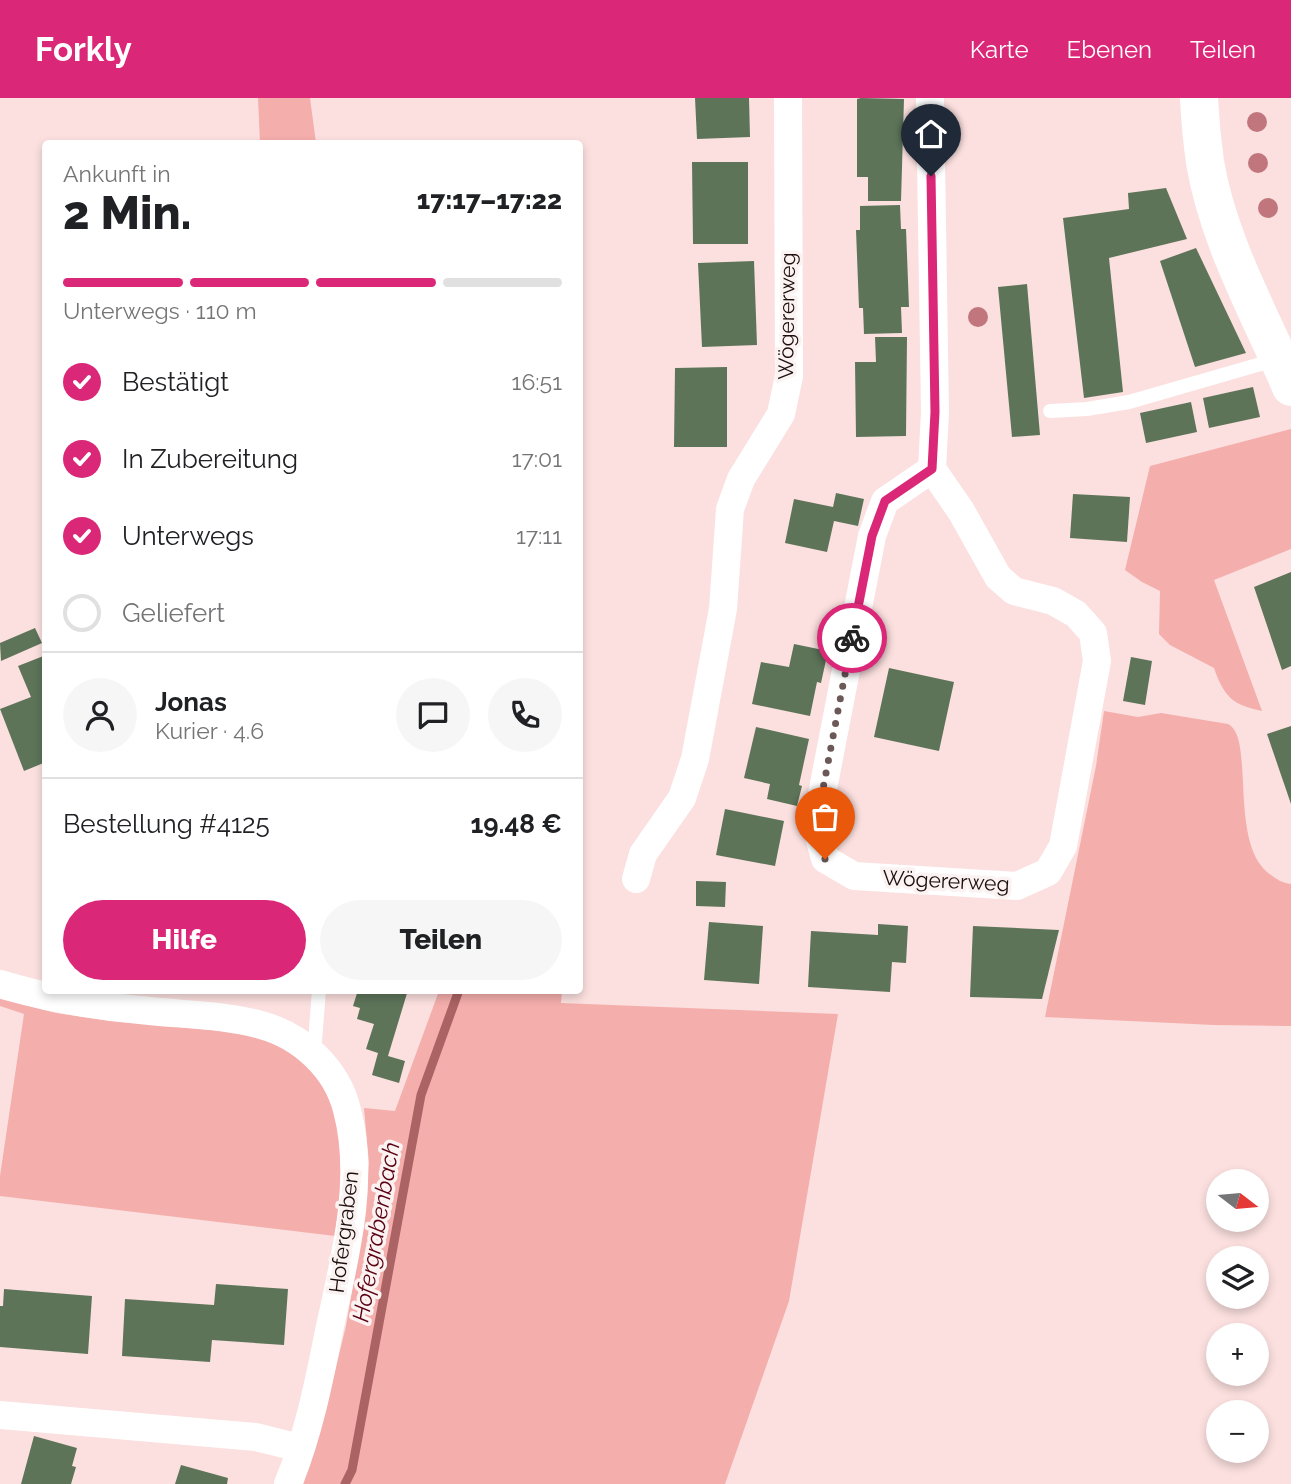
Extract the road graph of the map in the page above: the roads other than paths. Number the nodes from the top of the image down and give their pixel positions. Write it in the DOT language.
graph roads {
  1 [pos="788,98"];
  2 [pos="930,98"];
  3 [pos="1199,98"];
  4 [pos="1285,373"];
  5 [pos="1050,411"];
  6 [pos="932,469"];
  7 [pos="636,879"];
  8 [pos="0,984"];
  9 [pos="319,994"];
  10 [pos="314,1054"];
  11 [pos="0,1415"];
  12 [pos="300,1448"];
  13 [pos="288,1484"];
  1 -- 7 [label="street, Wögererweg"];
  2 -- 6 [label="street"];
  3 -- 4 [label="street"];
  4 -- 5 [label="lane"];
  6 -- 6 [label="street, Wögererweg"];
  8 -- 10 [label="street, Hofergraben"];
  9 -- 10 [label="lane"];
  10 -- 12 [label="street, Hofergraben"];
  11 -- 12 [label="street"];
  12 -- 13 [label="street, Hofergraben"];
}
